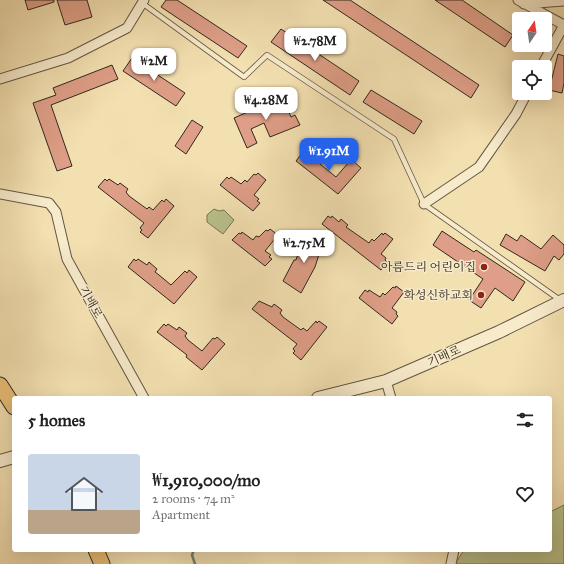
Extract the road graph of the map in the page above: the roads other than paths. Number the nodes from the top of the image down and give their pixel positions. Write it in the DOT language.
graph roads {
  1 [pos="564,1"];
  2 [pos="143,2"];
  3 [pos="521,2"];
  4 [pos="564,25"];
  5 [pos="545,60"];
  6 [pos="0,79"];
  7 [pos="523,100"];
  8 [pos="0,194"];
  9 [pos="424,204"];
  10 [pos="563,300"];
  11 [pos="386,381"];
  12 [pos="0,385"];
  13 [pos="143,396"];
  14 [pos="326,396"];
  15 [pos="390,396"];
  16 [pos="12,404"];
  17 [pos="12,458"];
  18 [pos="0,461"];
  19 [pos="97,552"];
  20 [pos="454,552"];
  21 [pos="102,564"];
  22 [pos="451,564"];
  1 -- 3 [label="street"];
  2 -- 6 [label="street"];
  2 -- 9 [label="lane"];
  3 -- 4 [label="street"];
  4 -- 5 [label="street"];
  7 -- 9 [label="street"];
  8 -- 13 [label="street, 기배로"];
  9 -- 10 [label="lane"];
  10 -- 11 [label="street, 기배로"];
  11 -- 14 [label="street, 기배로"];
  11 -- 15 [label="street"];
  12 -- 16 [label="main road"];
  17 -- 18 [label="street"];
  19 -- 21 [label="main road"];
  20 -- 22 [label="street"];
}
